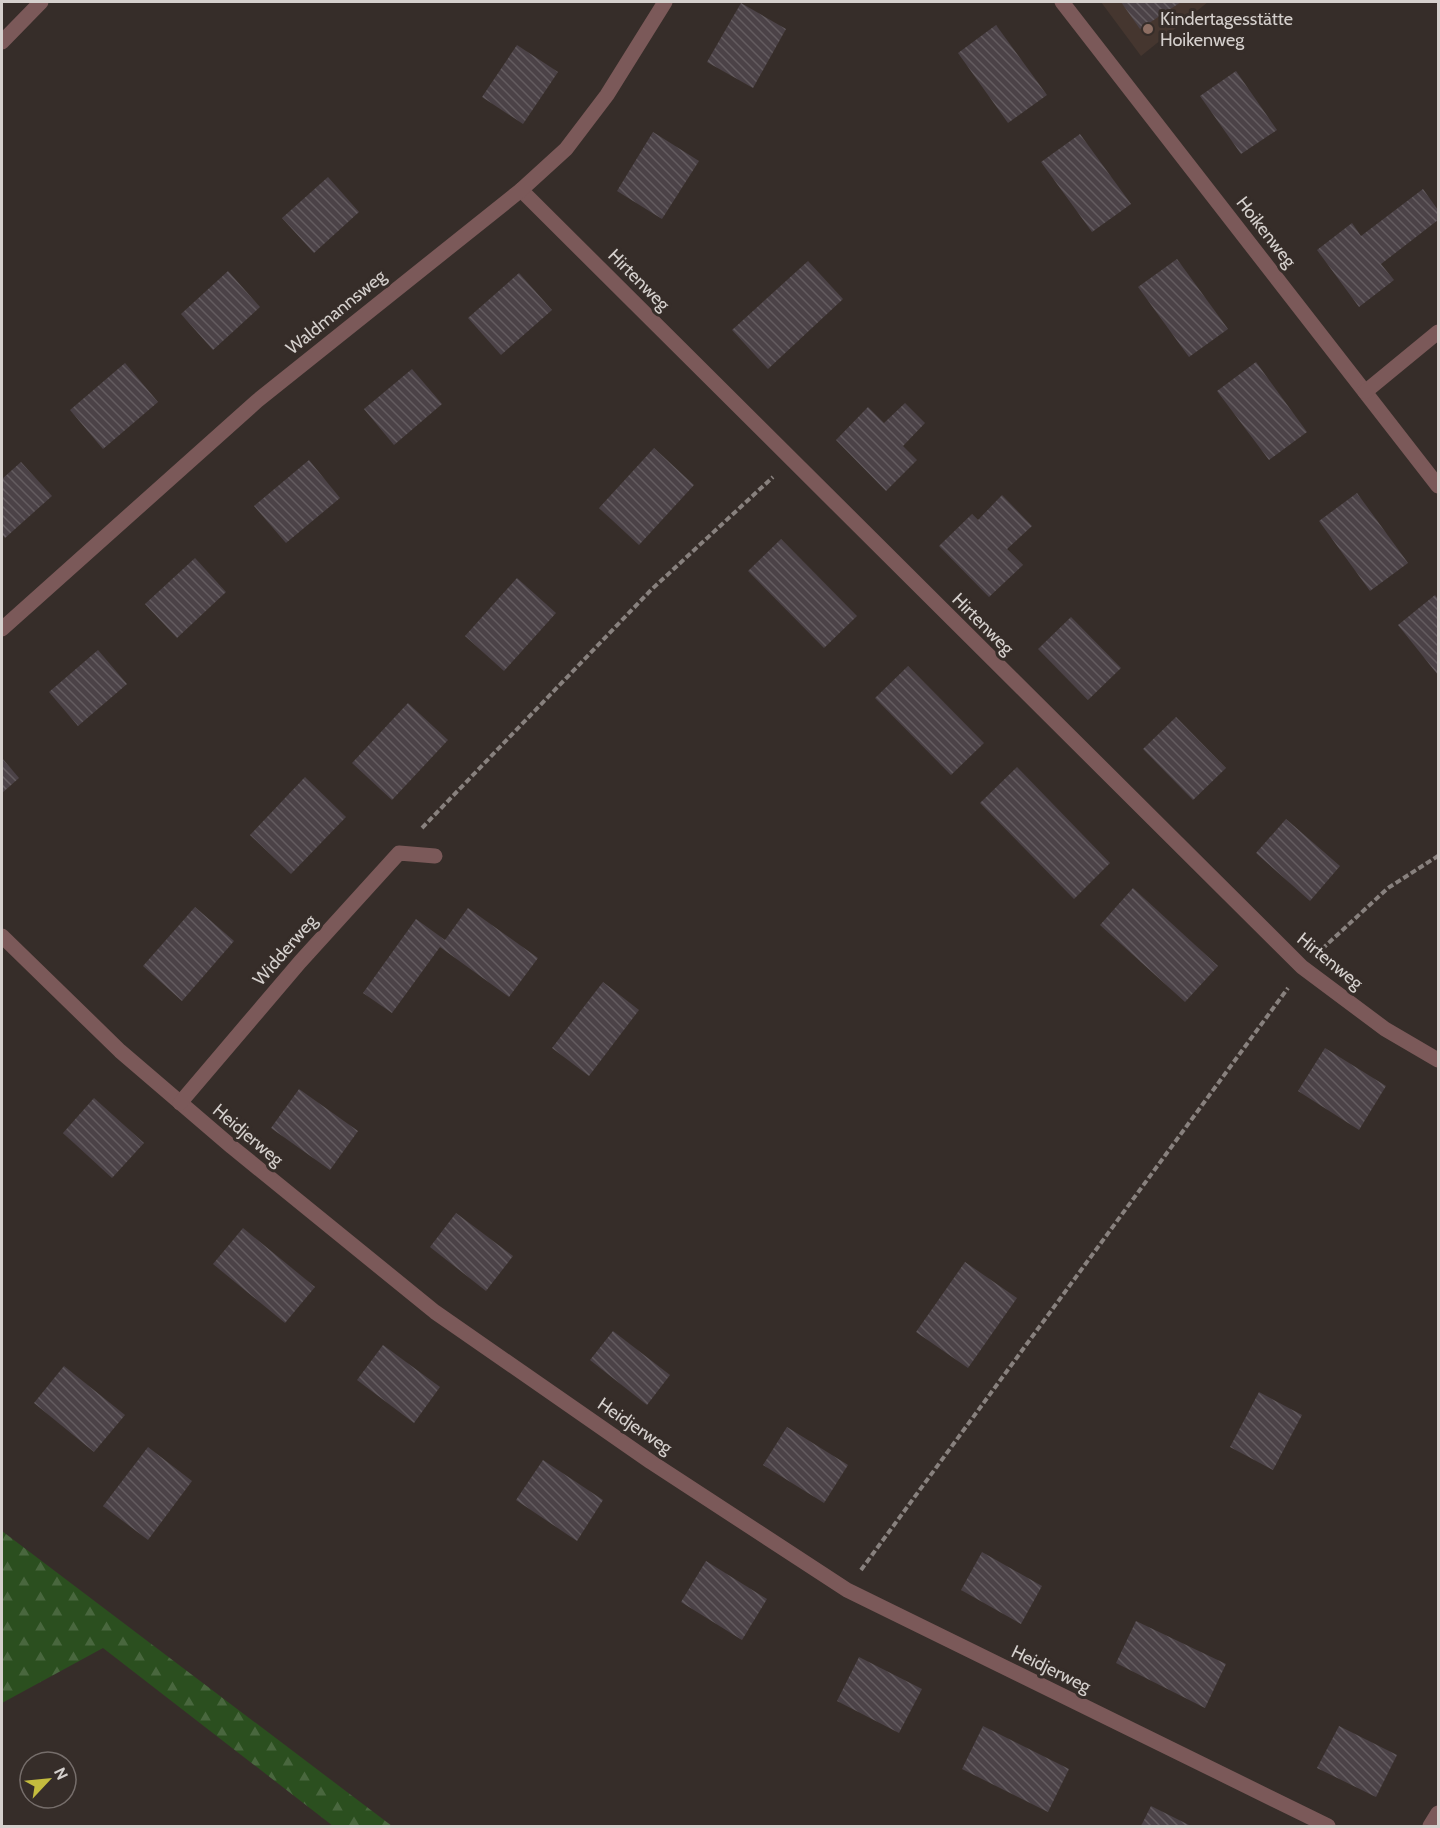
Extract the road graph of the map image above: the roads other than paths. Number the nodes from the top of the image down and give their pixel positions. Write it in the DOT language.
graph roads {
  1 [pos="41,2"];
  2 [pos="665,2"];
  3 [pos="1062,2"];
  4 [pos="2,42"];
  5 [pos="521,190"];
  6 [pos="1438,332"];
  7 [pos="1365,392"];
  8 [pos="1438,486"];
  9 [pos="2,629"];
  10 [pos="435,856"];
  11 [pos="2,936"];
  12 [pos="1438,1060"];
  13 [pos="180,1103"];
  14 [pos="1438,1813"];
  15 [pos="1328,1827"];
  16 [pos="1430,1827"];
  1 -- 4 [label="street"];
  2 -- 5 [label="street, Waldmannsweg"];
  3 -- 7 [label="street, Hoikenweg"];
  5 -- 9 [label="street, Waldmannsweg"];
  5 -- 12 [label="street, Hirtenweg"];
  6 -- 7 [label="street"];
  7 -- 8 [label="street, Hoikenweg"];
  10 -- 13 [label="street, Widderweg"];
  11 -- 13 [label="street, Heidjerweg"];
  13 -- 15 [label="street, Heidjerweg"];
  14 -- 16 [label="street"];
}
